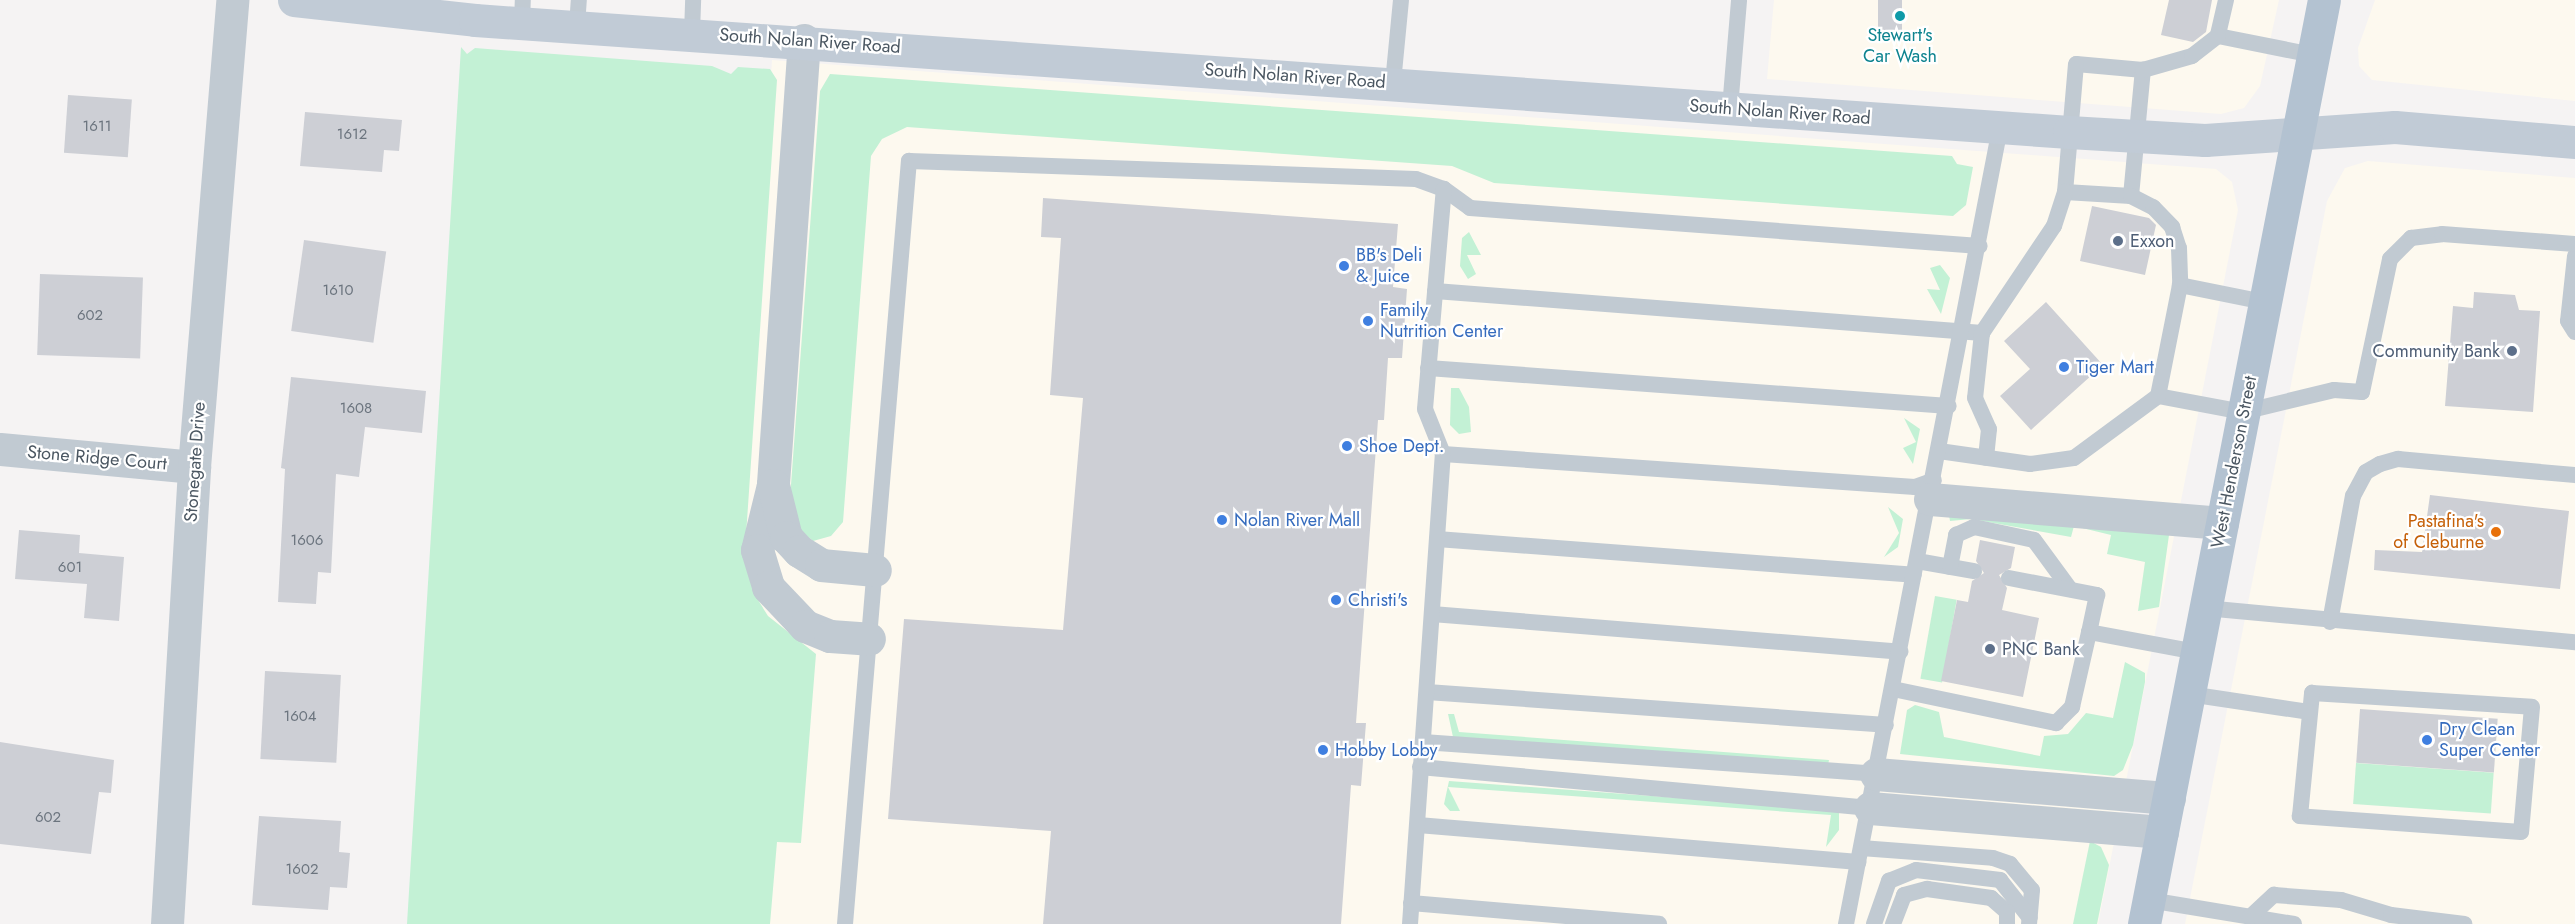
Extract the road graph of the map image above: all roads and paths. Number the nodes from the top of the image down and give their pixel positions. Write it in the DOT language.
graph roads {
  1 [pos="232,0"];
  2 [pos="294,0"];
  3 [pos="693,0"];
  4 [pos="1401,0"];
  5 [pos="1739,0"];
  6 [pos="2226,0"];
  7 [pos="2324,0"];
  8 [pos="476,10"];
  9 [pos="523,11"];
  10 [pos="578,13"];
  11 [pos="692,33"];
  12 [pos="2218,36"];
  13 [pos="804,40"];
  14 [pos="2313,55"];
  15 [pos="2143,70"];
  16 [pos="1393,83"];
  17 [pos="1730,108"];
  18 [pos="2000,128"];
  19 [pos="2069,132"];
  20 [pos="2136,135"];
  21 [pos="2297,135"];
  22 [pos="2575,142"];
  23 [pos="1444,189"];
  24 [pos="2065,192"];
  25 [pos="2131,196"];
  26 [pos="2575,244"];
  27 [pos="1980,246"];
  28 [pos="2575,256"];
  29 [pos="2180,285"];
  30 [pos="1435,291"];
  31 [pos="2264,302"];
  32 [pos="1962,332"];
  33 [pos="2575,332"];
  34 [pos="1982,333"];
  35 [pos="1428,369"];
  36 [pos="2158,396"];
  37 [pos="1949,405"];
  38 [pos="2243,412"];
  39 [pos="0,449"];
  40 [pos="1443,454"];
  41 [pos="1986,458"];
  42 [pos="194,466"];
  43 [pos="2575,475"];
  44 [pos="1929,479"];
  45 [pos="773,485"];
  46 [pos="2224,513"];
  47 [pos="1437,539"];
  48 [pos="1950,567"];
  49 [pos="1916,568"];
  50 [pos="875,570"];
  51 [pos="1974,571"];
  52 [pos="2009,578"];
  53 [pos="2065,589"];
  54 [pos="2205,608"];
  55 [pos="1432,614"];
  56 [pos="2330,622"];
  57 [pos="2089,632"];
  58 [pos="869,639"];
  59 [pos="2575,642"];
  60 [pos="1900,652"];
  61 [pos="2197,652"];
  62 [pos="1893,689"];
  63 [pos="1427,692"];
  64 [pos="2189,694"];
  65 [pos="2309,712"];
  66 [pos="1886,725"];
  67 [pos="1423,742"];
  68 [pos="1420,767"];
  69 [pos="1866,775"];
  70 [pos="2169,798"];
  71 [pos="1861,807"];
  72 [pos="1418,825"];
  73 [pos="2162,832"];
  74 [pos="1860,855"];
  75 [pos="1411,903"];
  76 [pos="2147,912"];
  77 [pos="2250,917"];
  78 [pos="2030,921"];
  79 [pos="167,924"];
  80 [pos="845,924"];
  81 [pos="1410,924"];
  82 [pos="1659,924"];
  83 [pos="1846,924"];
  84 [pos="1874,924"];
  85 [pos="1893,924"];
  86 [pos="2007,924"];
  87 [pos="2294,924"];
  88 [pos="2463,924"];
  1 -- 42 [label="street, Stonegate Drive"];
  2 -- 8 [label="main road, South Nolan River Road"];
  3 -- 11 [label="lane"];
  4 -- 16 [label="lane"];
  5 -- 17 [label="lane"];
  6 -- 12 [label="lane"];
  7 -- 14 [label="main road, West Henderson Street"];
  8 -- 9 [label="main road, South Nolan River Road"];
  9 -- 10 [label="main road, South Nolan River Road"];
  10 -- 11 [label="main road, South Nolan River Road"];
  11 -- 13 [label="main road, South Nolan River Road"];
  12 -- 14 [label="lane"];
  12 -- 15 [label="lane"];
  13 -- 16 [label="main road, South Nolan River Road"];
  13 -- 45 [label="street"];
  14 -- 21 [label="main road, West Henderson Street"];
  15 -- 19 [label="lane"];
  15 -- 20 [label="lane"];
  16 -- 17 [label="main road, South Nolan River Road"];
  17 -- 18 [label="main road, South Nolan River Road"];
  18 -- 19 [label="main road, South Nolan River Road"];
  18 -- 27 [label="lane"];
  19 -- 20 [label="main road, South Nolan River Road"];
  19 -- 24 [label="lane"];
  20 -- 21 [label="main road, South Nolan River Road"];
  20 -- 25 [label="lane"];
  21 -- 22 [label="main road, South Nolan River Road"];
  21 -- 31 [label="main road, West Henderson Street"];
  23 -- 27 [label="lane"];
  23 -- 30 [label="lane"];
  23 -- 50 [label="lane"];
  24 -- 25 [label="lane"];
  24 -- 34 [label="lane"];
  25 -- 29 [label="lane"];
  26 -- 38 [label="lane"];
  27 -- 32 [label="lane"];
  28 -- 33 [label="lane"];
  29 -- 31 [label="lane"];
  29 -- 36 [label="lane"];
  30 -- 32 [label="lane"];
  30 -- 35 [label="lane"];
  31 -- 38 [label="main road, West Henderson Street"];
  32 -- 34 [label="lane"];
  32 -- 37 [label="lane"];
  34 -- 41 [label="lane"];
  35 -- 37 [label="lane"];
  35 -- 40 [label="lane"];
  36 -- 38 [label="lane"];
  36 -- 41 [label="lane"];
  37 -- 44 [label="lane"];
  38 -- 46 [label="main road, West Henderson Street"];
  39 -- 42 [label="street, Stone Ridge Court"];
  40 -- 44 [label="lane"];
  40 -- 47 [label="lane"];
  41 -- 44 [label="lane"];
  42 -- 79 [label="street, Stonegate Drive"];
  43 -- 56 [label="lane"];
  44 -- 46 [label="street"];
  44 -- 49 [label="lane"];
  45 -- 50 [label="street"];
  45 -- 58 [label="street"];
  46 -- 54 [label="main road, West Henderson Street"];
  47 -- 49 [label="lane"];
  47 -- 55 [label="lane"];
  48 -- 49 [label="lane"];
  48 -- 51 [label="lane"];
  48 -- 53 [label="lane"];
  49 -- 60 [label="lane"];
  50 -- 58 [label="lane"];
  52 -- 53 [label="lane"];
  53 -- 57 [label="lane"];
  54 -- 56 [label="lane"];
  54 -- 61 [label="main road, West Henderson Street"];
  55 -- 60 [label="lane"];
  55 -- 63 [label="lane"];
  56 -- 59 [label="lane"];
  57 -- 61 [label="lane"];
  57 -- 62 [label="lane"];
  58 -- 80 [label="lane"];
  60 -- 62 [label="lane"];
  61 -- 64 [label="main road, West Henderson Street"];
  62 -- 66 [label="lane"];
  63 -- 66 [label="lane"];
  63 -- 67 [label="lane"];
  64 -- 65 [label="lane"];
  64 -- 70 [label="main road, West Henderson Street"];
  65 -- 65 [label="lane"];
  66 -- 69 [label="lane"];
  67 -- 68 [label="lane"];
  67 -- 69 [label="lane"];
  68 -- 71 [label="lane"];
  68 -- 72 [label="lane"];
  69 -- 70 [label="street"];
  69 -- 71 [label="lane"];
  70 -- 73 [label="main road, West Henderson Street"];
  71 -- 73 [label="street"];
  71 -- 74 [label="lane"];
  72 -- 74 [label="lane"];
  72 -- 75 [label="lane"];
  73 -- 76 [label="main road, West Henderson Street"];
  74 -- 78 [label="lane"];
  74 -- 83 [label="lane"];
  75 -- 81 [label="lane"];
  75 -- 82 [label="lane"];
  76 -- 77 [label="lane"];
  77 -- 87 [label="lane"];
  77 -- 88 [label="lane"];
  78 -- 84 [label="lane"];
  85 -- 86 [label="lane"];
}
